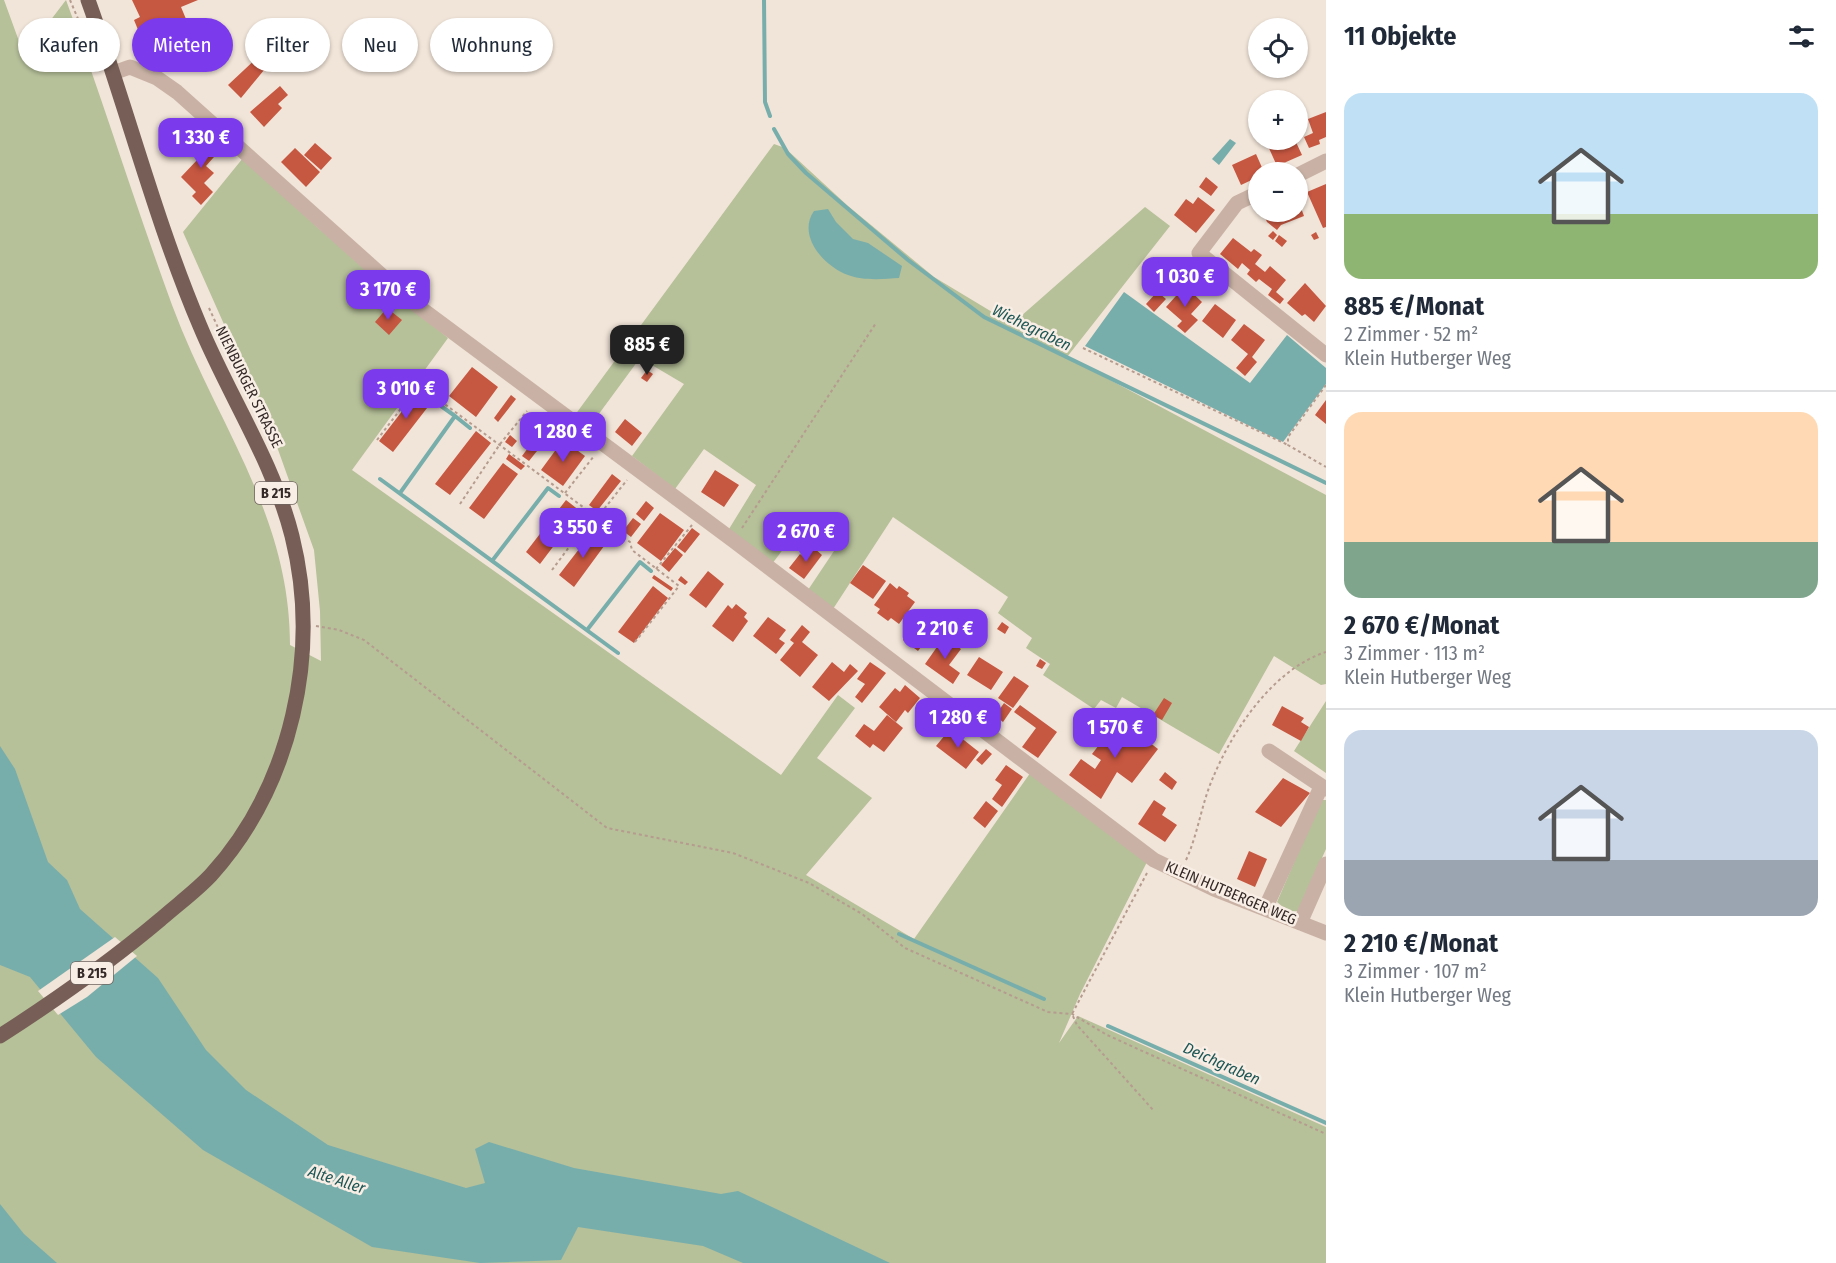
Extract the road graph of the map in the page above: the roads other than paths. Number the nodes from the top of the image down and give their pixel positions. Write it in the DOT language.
graph roads {
  1 [pos="88,0"];
  2 [pos="113,73"];
  3 [pos="1326,161"];
  4 [pos="1308,170"];
  5 [pos="1248,198"];
  6 [pos="1324,348"];
  7 [pos="1269,751"];
  8 [pos="1323,788"];
  9 [pos="1326,864"];
  10 [pos="1265,909"];
  11 [pos="1300,923"];
  12 [pos="1326,933"];
  13 [pos="0,1036"];
  1 -- 2 [label="main road, NIENBURGER STRASSE / B 215"];
  2 -- 10 [label="street, KLEIN HUTBERGER WEG"];
  2 -- 13 [label="main road, NIENBURGER STRASSE / B 215"];
  3 -- 4 [label="street"];
  5 -- 6 [label="street"];
  7 -- 8 [label="street"];
  8 -- 10 [label="street"];
  9 -- 11 [label="street"];
  10 -- 11 [label="street, KLEIN HUTBERGER WEG"];
  11 -- 12 [label="street, KLEIN HUTBERGER WEG"];
}
